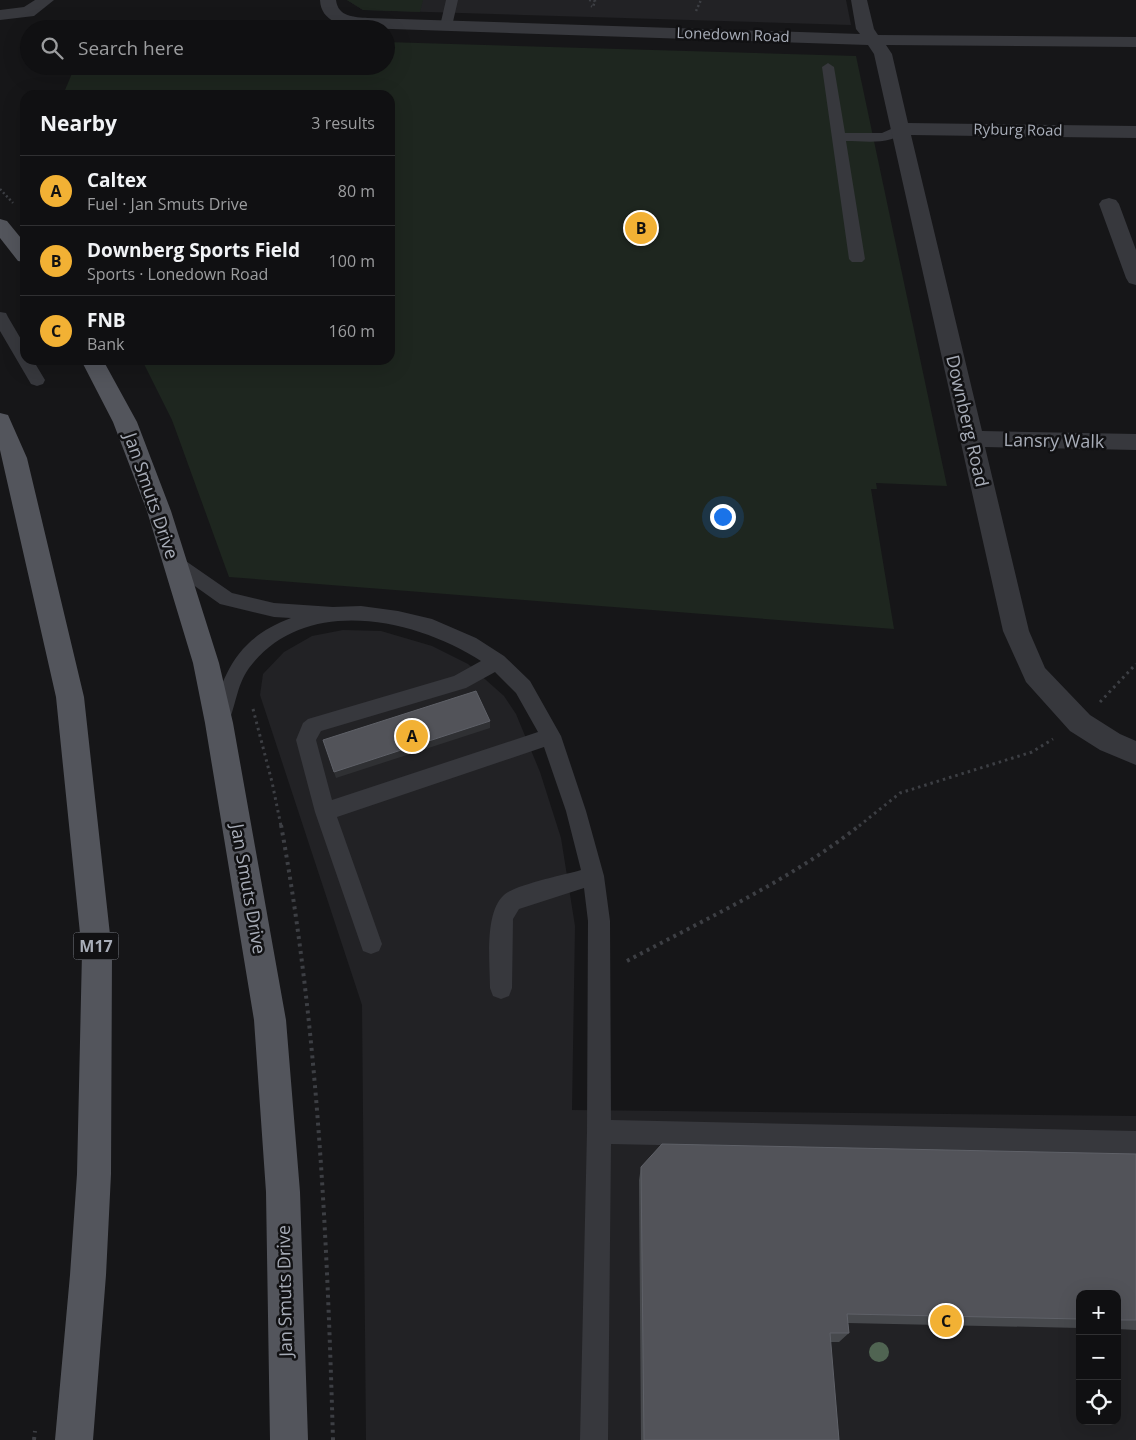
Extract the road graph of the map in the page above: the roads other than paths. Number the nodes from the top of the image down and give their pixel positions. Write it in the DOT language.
graph roads {
  1 [pos="452,0"];
  2 [pos="859,0"];
  3 [pos="39,5"];
  4 [pos="330,7"];
  5 [pos="0,15"];
  6 [pos="347,20"];
  7 [pos="395,24"];
  8 [pos="446,26"];
  9 [pos="874,40"];
  10 [pos="1136,42"];
  11 [pos="828,67"];
  12 [pos="900,129"];
  13 [pos="1136,132"];
  14 [pos="840,137"];
  15 [pos="1109,204"];
  16 [pos="0,225"];
  17 [pos="20,250"];
  18 [pos="857,259"];
  19 [pos="1136,278"];
  20 [pos="0,317"];
  21 [pos="20,351"];
  22 [pos="28,365"];
  23 [pos="95,365"];
  24 [pos="37,380"];
  25 [pos="0,421"];
  26 [pos="971,439"];
  27 [pos="1136,442"];
  28 [pos="174,562"];
  29 [pos="333,614"];
  30 [pos="497,660"];
  31 [pos="219,723"];
  32 [pos="551,736"];
  33 [pos="1136,753"];
  34 [pos="325,812"];
  35 [pos="593,876"];
  36 [pos="371,944"];
  37 [pos="501,988"];
  38 [pos="599,1132"];
  39 [pos="1136,1143"];
  40 [pos="74,1440"];
  41 [pos="289,1440"];
  42 [pos="594,1440"];
  1 -- 8 [label="lane"];
  2 -- 9 [label="street, Downberg Road"];
  3 -- 5 [label="street"];
  4 -- 6 [label="street, Lonedown Road"];
  7 -- 8 [label="street, Lonedown Road"];
  8 -- 9 [label="street, Lonedown Road"];
  9 -- 10 [label="street, Lonedown Road"];
  9 -- 12 [label="street, Downberg Road"];
  11 -- 14 [label="lane"];
  12 -- 13 [label="street, Ryburg Road"];
  12 -- 14 [label="lane"];
  12 -- 26 [label="street, Downberg Road"];
  14 -- 18 [label="lane"];
  15 -- 19 [label="street"];
  16 -- 17 [label="main road"];
  20 -- 21 [label="lane"];
  22 -- 24 [label="lane"];
  23 -- 28 [label="main road, Jan Smuts Drive"];
  25 -- 40 [label="main road, M17"];
  26 -- 27 [label="street, Lansry Walk"];
  26 -- 33 [label="street, Downberg Road"];
  28 -- 29 [label="lane"];
  28 -- 31 [label="main road, Jan Smuts Drive"];
  29 -- 30 [label="lane"];
  29 -- 31 [label="lane"];
  30 -- 32 [label="lane"];
  30 -- 34 [label="lane"];
  31 -- 41 [label="main road, Jan Smuts Drive"];
  32 -- 34 [label="lane"];
  32 -- 35 [label="lane"];
  34 -- 36 [label="lane"];
  35 -- 37 [label="lane"];
  35 -- 38 [label="lane"];
  38 -- 39 [label="lane"];
  38 -- 42 [label="lane"];
}
